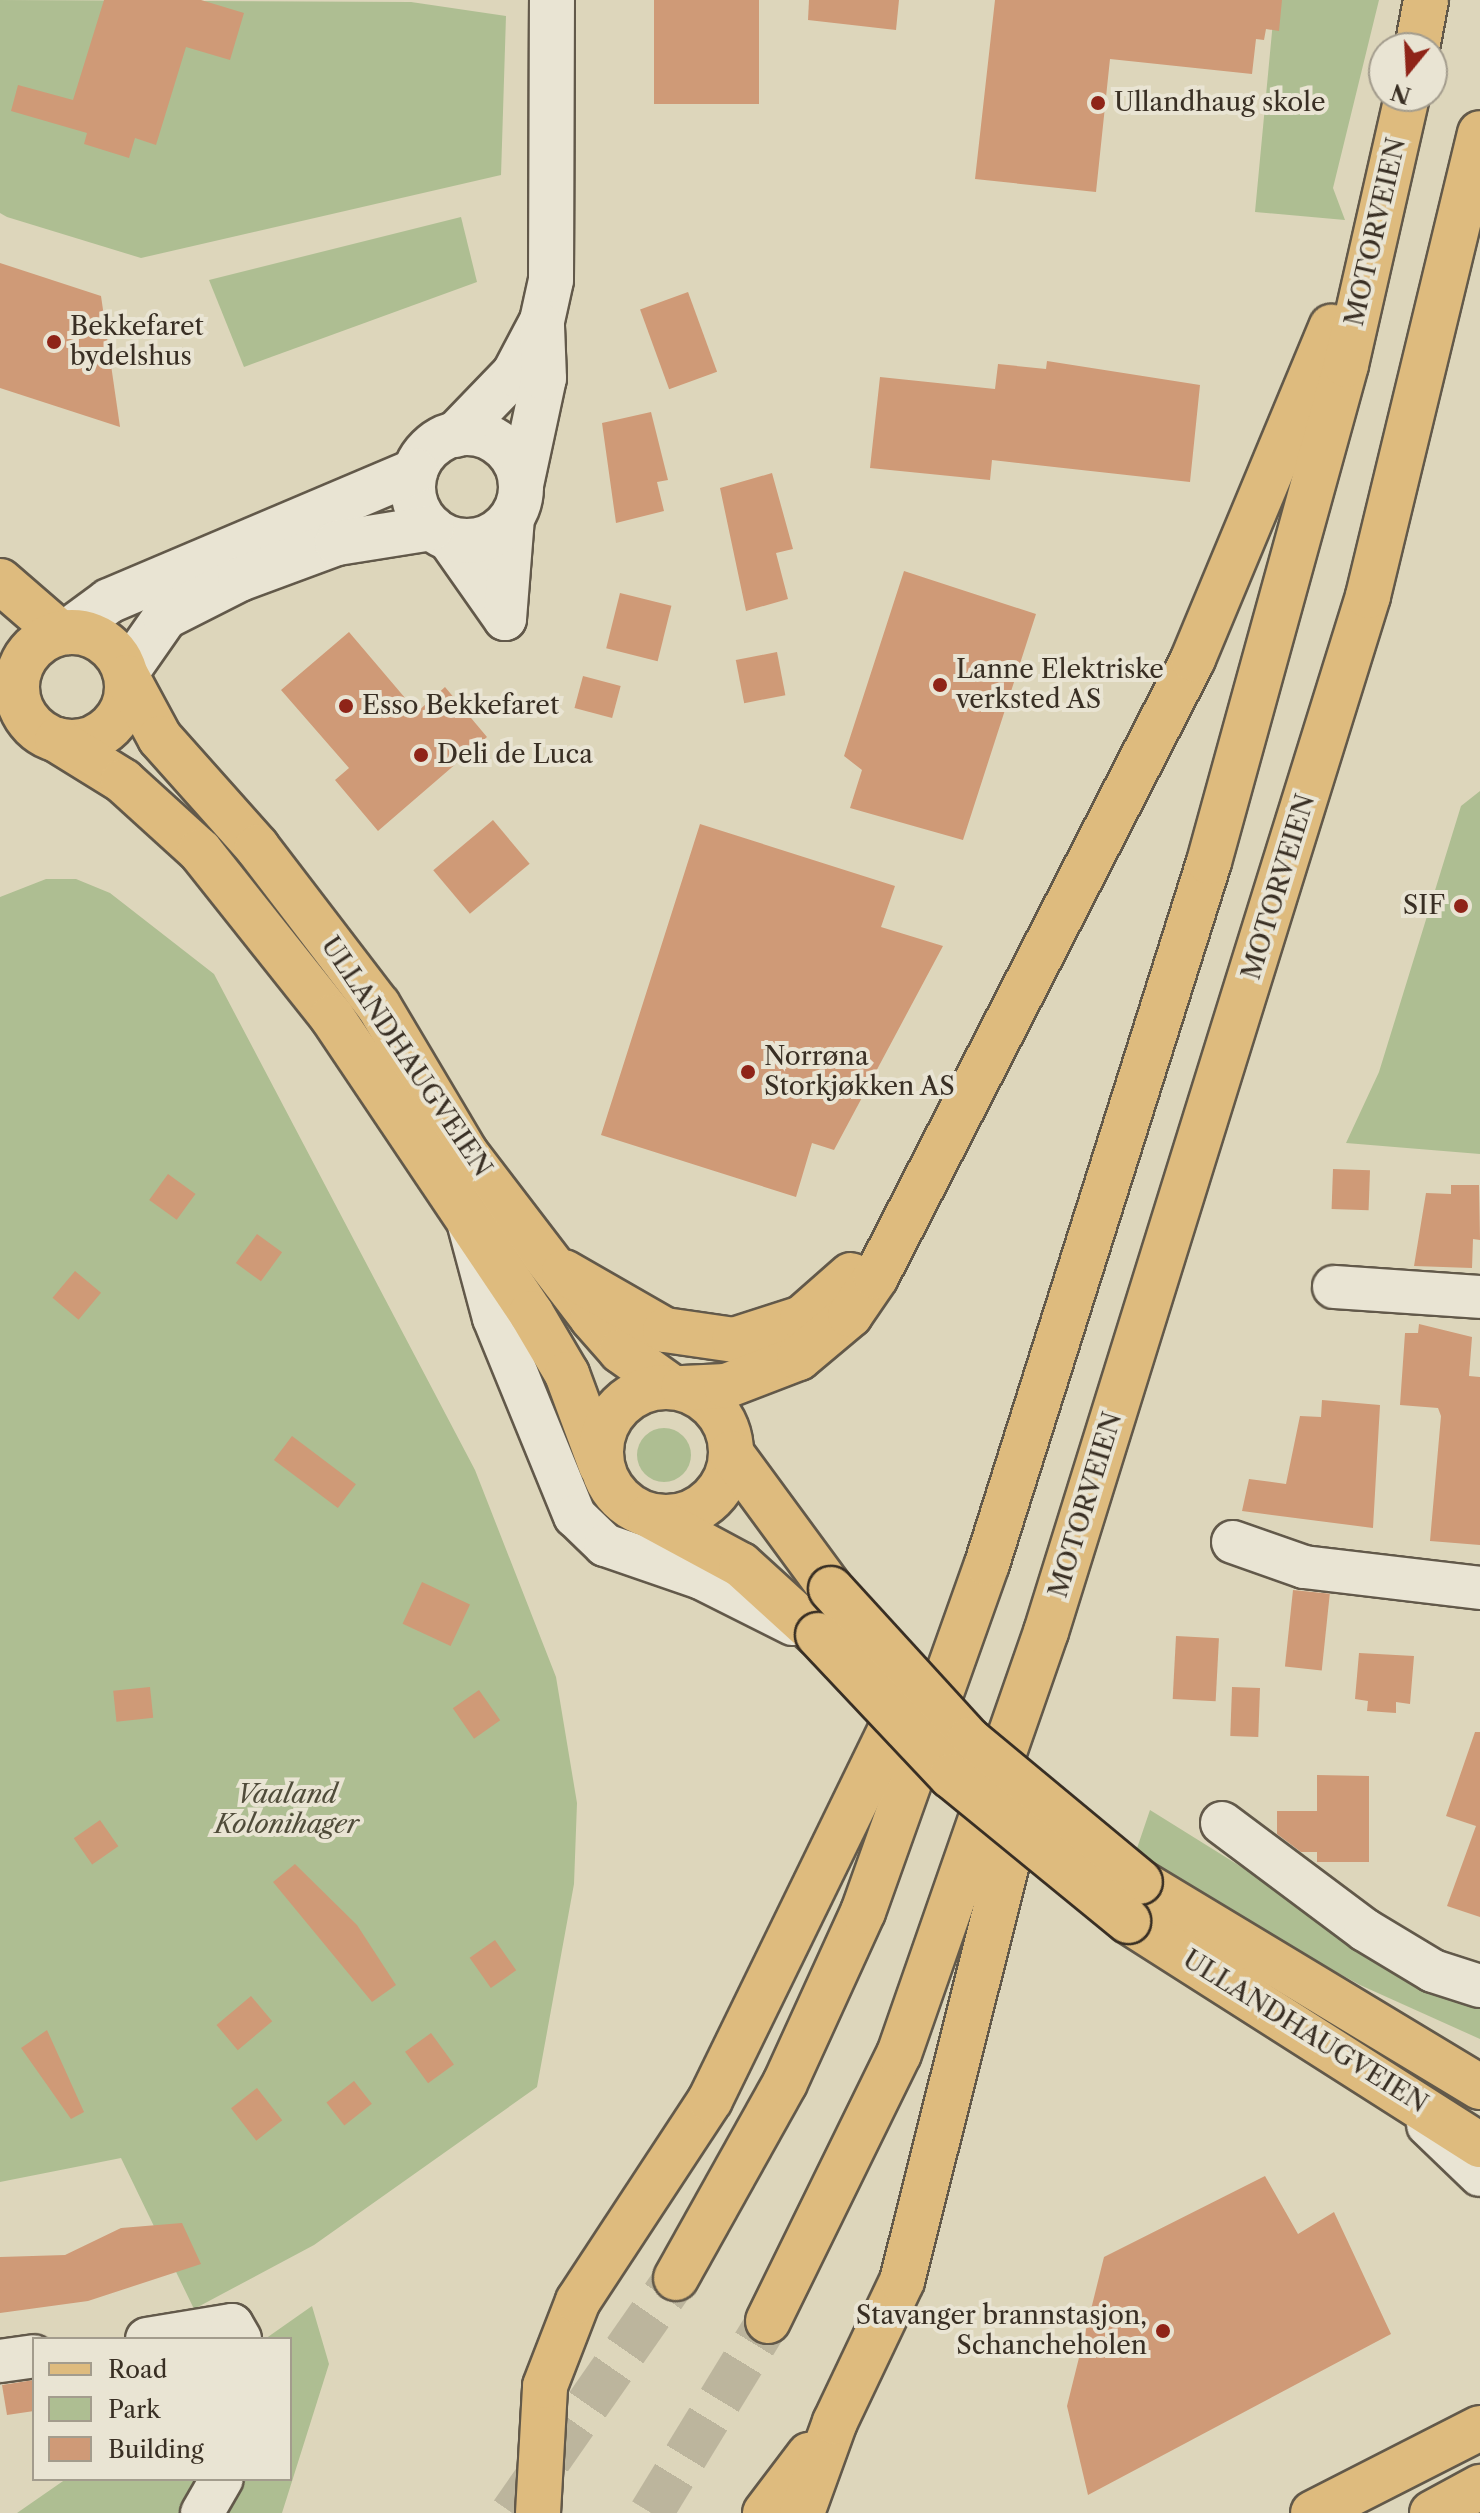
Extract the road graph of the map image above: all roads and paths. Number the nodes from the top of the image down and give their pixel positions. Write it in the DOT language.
graph roads {
  1 [pos="552,0"];
  2 [pos="1426,0"];
  3 [pos="1420,32"];
  4 [pos="1404,112"];
  5 [pos="1480,133"];
  6 [pos="1391,172"];
  7 [pos="542,321"];
  8 [pos="455,435"];
  9 [pos="416,471"];
  10 [pos="517,501"];
  11 [pos="440,533"];
  12 [pos="0,581"];
  13 [pos="64,633"];
  14 [pos="126,675"];
  15 [pos="0,676"];
  16 [pos="40,727"];
  17 [pos="469,1224"];
  18 [pos="897,1227"];
  19 [pos="564,1272"];
  20 [pos="1334,1287"];
  21 [pos="1480,1297"];
  22 [pos="677,1387"];
  23 [pos="731,1453"];
  24 [pos="601,1466"];
  25 [pos="650,1516"];
  26 [pos="1233,1542"];
  27 [pos="987,1564"];
  28 [pos="1480,1588"];
  29 [pos="1046,1632"];
  30 [pos="818,1635"];
  31 [pos="1222,1823"];
  32 [pos="1134,1902"];
  33 [pos="1480,1986"];
  34 [pos="1366,2066"];
  35 [pos="1480,2087"];
  36 [pos="1480,2145"];
  37 [pos="1480,2175"];
  38 [pos="676,2278"];
  39 [pos="768,2321"];
  40 [pos="236,2332"];
  41 [pos="172,2337"];
  42 [pos="32,2356"];
  43 [pos="0,2361"];
  44 [pos="1480,2402"];
  45 [pos="835,2422"];
  46 [pos="1480,2428"];
  47 [pos="1428,2449"];
  48 [pos="221,2481"];
  49 [pos="1480,2487"];
  50 [pos="202,2513"];
  51 [pos="538,2513"];
  52 [pos="765,2513"];
  53 [pos="802,2513"];
  54 [pos="1313,2513"];
  55 [pos="1432,2513"];
  1 -- 7 [label="street"];
  2 -- 3 [label="main road"];
  4 -- 6 [label="main road, MOTORVEIEN"];
  5 -- 29 [label="main road, MOTORVEIEN"];
  6 -- 18 [label="main road"];
  6 -- 27 [label="main road, MOTORVEIEN"];
  7 -- 8 [label="street"];
  7 -- 10 [label="street"];
  8 -- 9 [label="street"];
  8 -- 10 [label="street"];
  9 -- 11 [label="street"];
  9 -- 13 [label="street"];
  10 -- 11 [label="street"];
  10 -- 11 [label="street"];
  11 -- 14 [label="street"];
  12 -- 13 [label="main road"];
  13 -- 14 [label="main road"];
  13 -- 16 [label="main road"];
  14 -- 16 [label="main road"];
  14 -- 19 [label="main road, ULLANDHAUGVEIEN"];
  15 -- 16 [label="main road, ULLANDHAUGVEIEN"];
  16 -- 17 [label="main road, ULLANDHAUGVEIEN"];
  17 -- 24 [label="main road, ULLANDHAUGVEIEN"];
  17 -- 30 [label="street, ULLANDHAUGVEIEN"];
  18 -- 19 [label="main road"];
  18 -- 22 [label="main road"];
  19 -- 22 [label="main road, ULLANDHAUGVEIEN"];
  20 -- 21 [label="street"];
  22 -- 23 [label="main road"];
  22 -- 24 [label="main road"];
  23 -- 25 [label="main road"];
  23 -- 32 [label="main road, bridge"];
  24 -- 25 [label="main road"];
  25 -- 30 [label="main road"];
  26 -- 28 [label="street"];
  27 -- 38 [label="main road"];
  27 -- 51 [label="main road"];
  29 -- 39 [label="main road"];
  29 -- 45 [label="main road"];
  30 -- 32 [label="main road, bridge"];
  31 -- 33 [label="street"];
  32 -- 34 [label="main road, ULLANDHAUGVEIEN"];
  32 -- 35 [label="main road, ULLANDHAUGVEIEN"];
  34 -- 36 [label="main road, ULLANDHAUGVEIEN"];
  34 -- 37 [label="street"];
  40 -- 41 [label="street"];
  42 -- 43 [label="street"];
  44 -- 47 [label="street"];
  45 -- 52 [label="main road"];
  45 -- 53 [label="main road"];
  46 -- 47 [label="main road"];
  47 -- 54 [label="main road"];
  48 -- 50 [label="street"];
  49 -- 55 [label="main road"];
}
